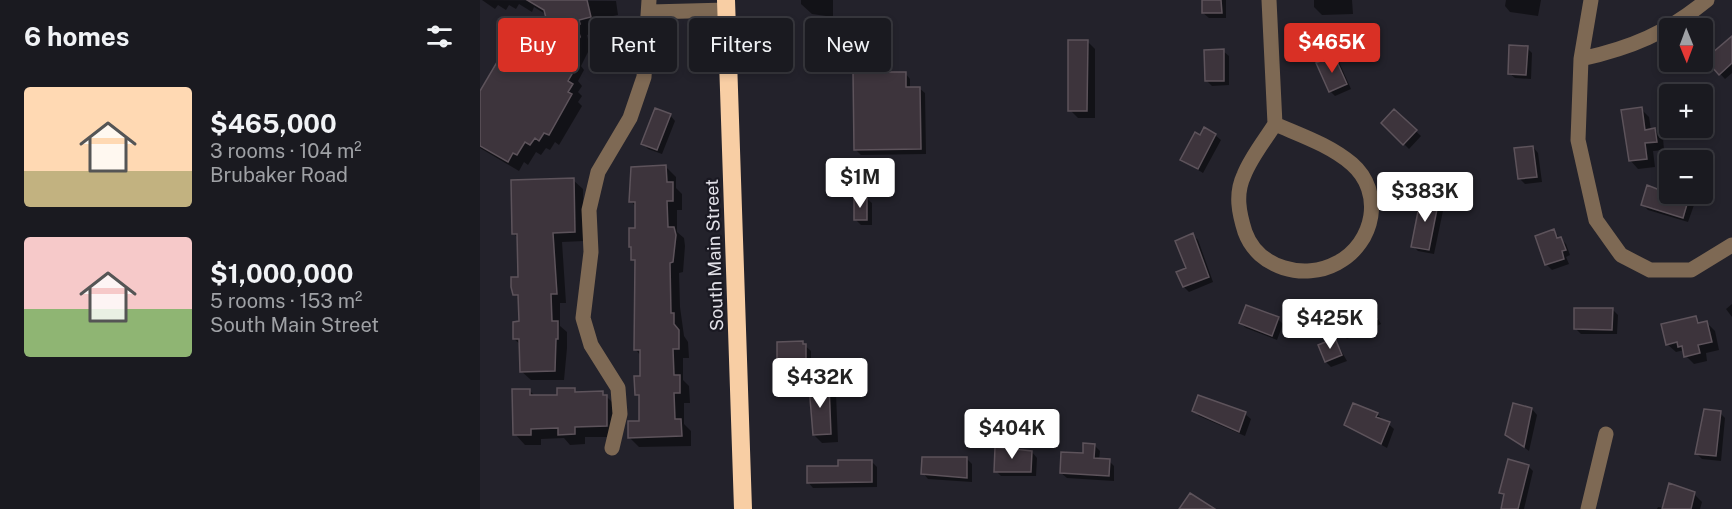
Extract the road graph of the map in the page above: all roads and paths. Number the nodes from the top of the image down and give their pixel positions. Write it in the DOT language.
graph roads {
  1 [pos="1269,0"];
  2 [pos="1591,0"];
  3 [pos="1707,0"];
  4 [pos="726,5"];
  5 [pos="650,6"];
  6 [pos="1581,59"];
  7 [pos="1275,124"];
  8 [pos="1732,245"];
  9 [pos="1606,434"];
  10 [pos="612,447"];
  11 [pos="743,509"];
  12 [pos="1588,509"];
  1 -- 7 [label="street"];
  2 -- 6 [label="street"];
  3 -- 6 [label="street"];
  4 -- 5 [label="street"];
  4 -- 11 [label="highway, South Main Street"];
  5 -- 10 [label="street"];
  6 -- 8 [label="street"];
  7 -- 7 [label="street"];
  9 -- 12 [label="street"];
}
